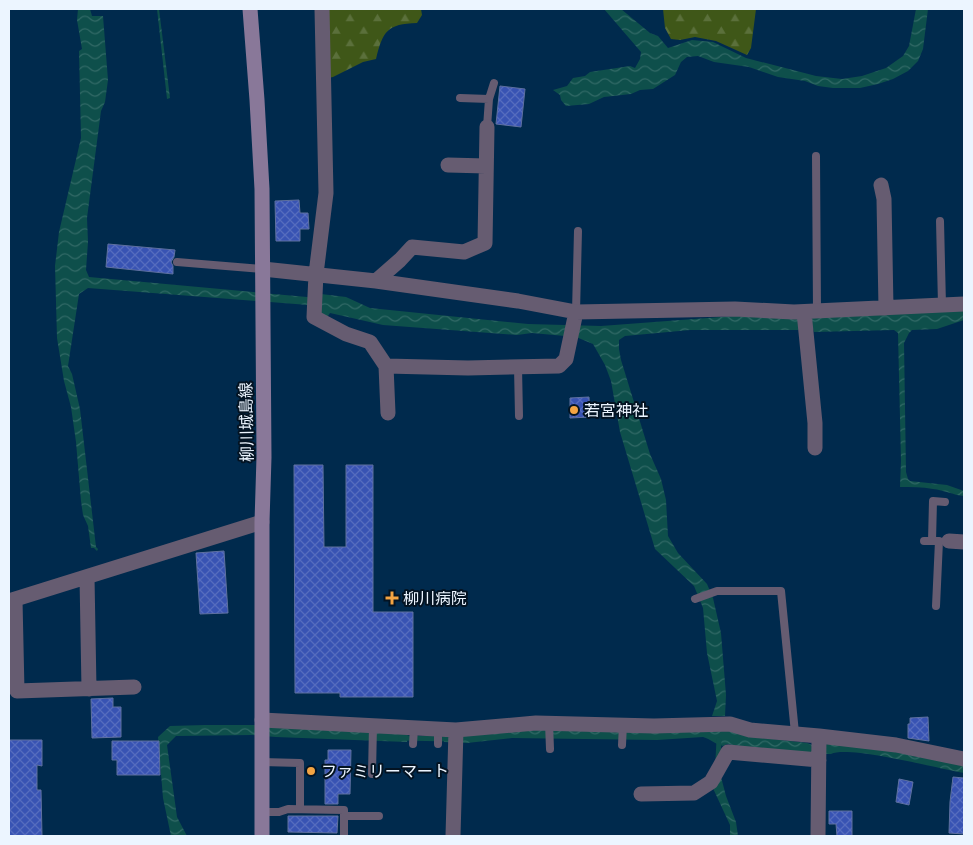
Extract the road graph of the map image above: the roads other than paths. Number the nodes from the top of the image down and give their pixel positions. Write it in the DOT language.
graph roads {
  1 [pos="250,9"];
  2 [pos="322,9"];
  3 [pos="494,83"];
  4 [pos="460,98"];
  5 [pos="489,99"];
  6 [pos="487,126"];
  7 [pos="816,156"];
  8 [pos="448,165"];
  9 [pos="486,166"];
  10 [pos="881,185"];
  11 [pos="940,221"];
  12 [pos="578,232"];
  13 [pos="177,262"];
  14 [pos="262,269"];
  15 [pos="316,274"];
  16 [pos="376,282"];
  17 [pos="964,304"];
  18 [pos="942,305"];
  19 [pos="886,308"];
  20 [pos="808,313"];
  21 [pos="576,316"];
  22 [pos="386,366"];
  23 [pos="518,366"];
  24 [pos="388,413"];
  25 [pos="519,416"];
  26 [pos="815,448"];
  27 [pos="945,502"];
  28 [pos="262,522"];
  29 [pos="942,541"];
  30 [pos="87,578"];
  31 [pos="694,599"];
  32 [pos="12,601"];
  33 [pos="936,606"];
  34 [pos="134,687"];
  35 [pos="89,689"];
  36 [pos="549,726"];
  37 [pos="623,726"];
  38 [pos="262,728"];
  39 [pos="373,728"];
  40 [pos="414,730"];
  41 [pos="795,734"];
  42 [pos="455,736"];
  43 [pos="819,738"];
  44 [pos="414,744"];
  45 [pos="622,745"];
  46 [pos="550,749"];
  47 [pos="964,759"];
  48 [pos="819,760"];
  49 [pos="262,762"];
  50 [pos="372,774"];
  51 [pos="641,794"];
  52 [pos="300,809"];
  53 [pos="262,812"];
  54 [pos="344,816"];
  55 [pos="379,816"];
  56 [pos="262,836"];
  57 [pos="344,836"];
  58 [pos="453,836"];
  59 [pos="818,836"];
  1 -- 14 [label="main road, 柳川城島線"];
  2 -- 15 [label="street"];
  3 -- 5 [label="lane"];
  4 -- 5 [label="lane"];
  5 -- 6 [label="lane"];
  6 -- 9 [label="street"];
  7 -- 20 [label="lane"];
  8 -- 9 [label="street"];
  9 -- 16 [label="street"];
  10 -- 19 [label="street"];
  11 -- 18 [label="lane"];
  12 -- 21 [label="lane"];
  13 -- 14 [label="lane"];
  14 -- 15 [label="street"];
  14 -- 28 [label="main road, 柳川城島線"];
  15 -- 16 [label="street"];
  15 -- 22 [label="street"];
  16 -- 21 [label="street"];
  17 -- 18 [label="street"];
  18 -- 19 [label="street"];
  19 -- 20 [label="street"];
  20 -- 21 [label="street"];
  20 -- 26 [label="street"];
  21 -- 23 [label="street"];
  22 -- 23 [label="street"];
  22 -- 24 [label="street"];
  23 -- 25 [label="lane"];
  27 -- 29 [label="lane"];
  28 -- 30 [label="street"];
  28 -- 38 [label="main road, 柳川城島線"];
  29 -- 33 [label="lane"];
  30 -- 32 [label="street"];
  30 -- 35 [label="street"];
  31 -- 41 [label="lane"];
  32 -- 35 [label="street"];
  34 -- 35 [label="street"];
  36 -- 37 [label="street"];
  36 -- 42 [label="street"];
  36 -- 46 [label="lane"];
  37 -- 41 [label="street"];
  37 -- 45 [label="lane"];
  38 -- 39 [label="street"];
  38 -- 49 [label="main road, 柳川城島線"];
  39 -- 40 [label="street"];
  39 -- 50 [label="lane"];
  40 -- 42 [label="street"];
  40 -- 44 [label="lane"];
  41 -- 43 [label="street"];
  42 -- 58 [label="street"];
  43 -- 47 [label="street"];
  43 -- 48 [label="street"];
  48 -- 51 [label="street"];
  48 -- 59 [label="street"];
  49 -- 52 [label="lane"];
  49 -- 53 [label="main road, 柳川城島線"];
  52 -- 53 [label="lane"];
  52 -- 54 [label="lane"];
  53 -- 56 [label="main road, 柳川城島線"];
  54 -- 55 [label="lane"];
  54 -- 57 [label="lane"];
}
